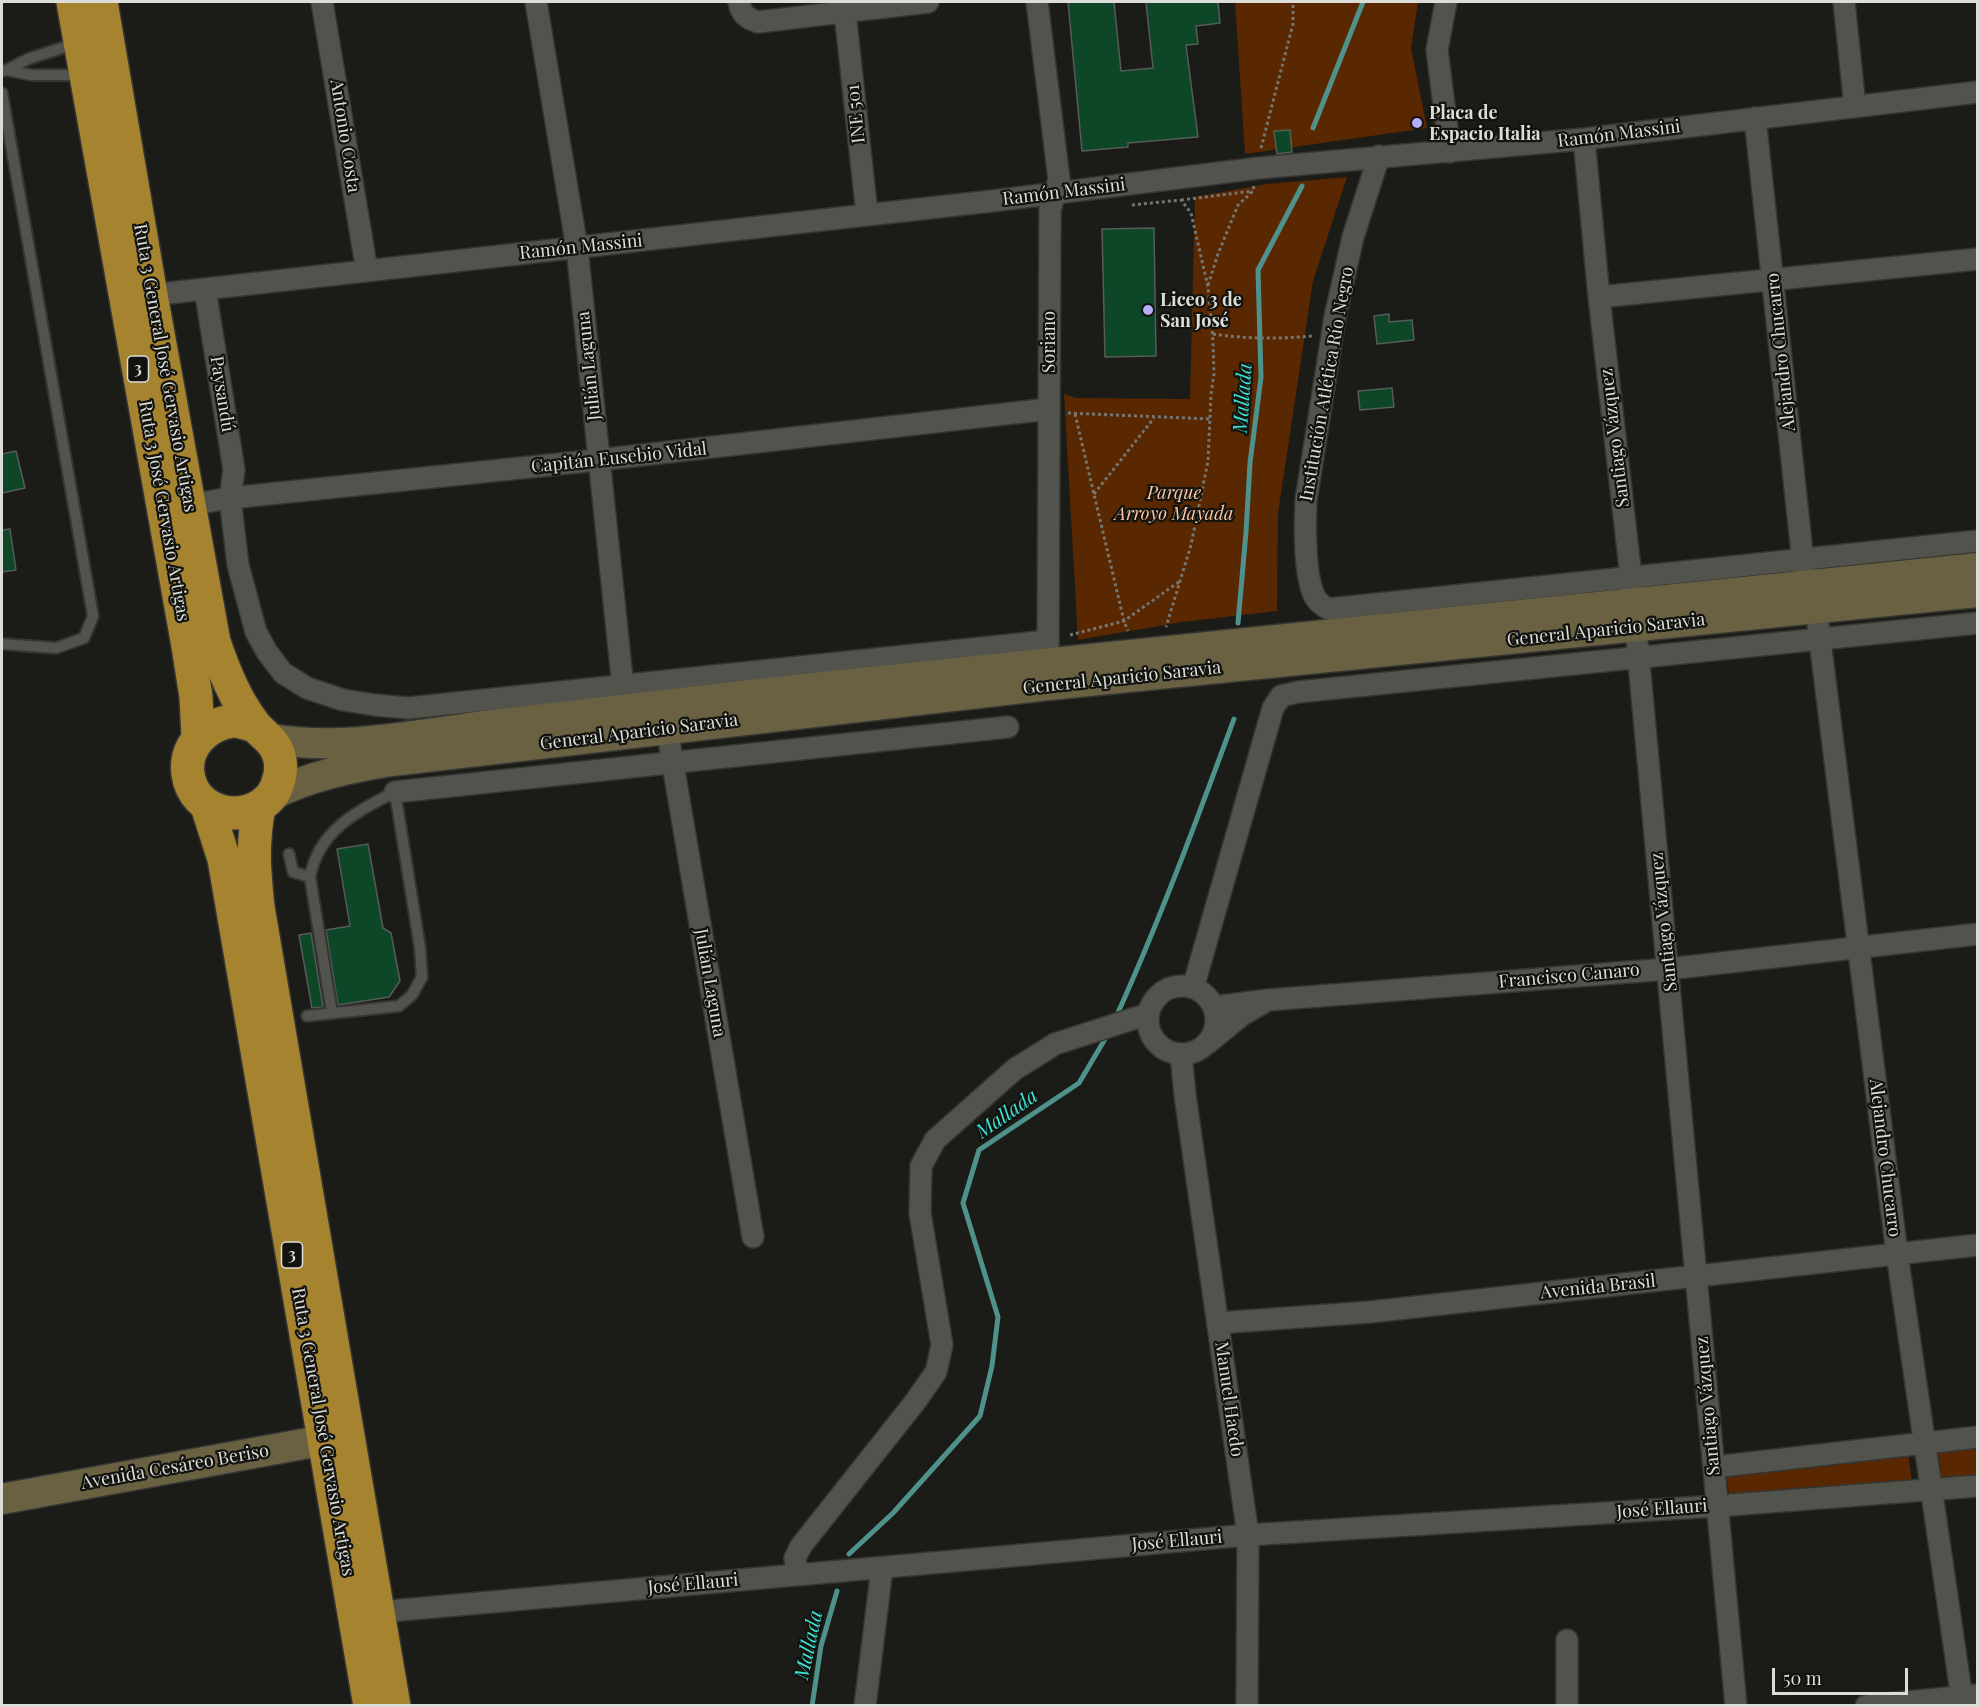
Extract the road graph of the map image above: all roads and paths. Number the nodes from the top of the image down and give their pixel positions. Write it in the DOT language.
graph roads {
  1 [pos="73,2"];
  2 [pos="101,2"];
  3 [pos="322,2"];
  4 [pos="536,2"];
  5 [pos="928,2"];
  6 [pos="1037,2"];
  7 [pos="1293,2"];
  8 [pos="1446,2"];
  9 [pos="1844,2"];
  10 [pos="740,6"];
  11 [pos="845,13"];
  12 [pos="80,42"];
  13 [pos="4,70"];
  14 [pos="86,75"];
  15 [pos="1977,92"];
  16 [pos="2,93"];
  17 [pos="1855,107"];
  18 [pos="1755,118"];
  19 [pos="1584,138"];
  20 [pos="1450,152"];
  21 [pos="1379,156"];
  22 [pos="1259,168"];
  23 [pos="1253,191"];
  24 [pos="1055,193"];
  25 [pos="1180,200"];
  26 [pos="1122,206"];
  27 [pos="867,214"];
  28 [pos="577,248"];
  29 [pos="1977,259"];
  30 [pos="367,271"];
  31 [pos="1774,280"];
  32 [pos="1208,287"];
  33 [pos="205,290"];
  34 [pos="151,295"];
  35 [pos="1599,297"];
  36 [pos="1213,334"];
  37 [pos="1333,334"];
  38 [pos="1049,409"];
  39 [pos="1075,414"];
  40 [pos="1154,418"];
  41 [pos="1211,419"];
  42 [pos="598,460"];
  43 [pos="1094,494"];
  44 [pos="230,498"];
  45 [pos="189,505"];
  46 [pos="1977,541"];
  47 [pos="1977,568"];
  48 [pos="1181,581"];
  49 [pos="1808,585"];
  50 [pos="1977,592"];
  51 [pos="1633,603"];
  52 [pos="1329,609"];
  53 [pos="1124,621"];
  54 [pos="1977,623"];
  55 [pos="1160,633"];
  56 [pos="1132,640"];
  57 [pos="1820,640"];
  58 [pos="2,644"];
  59 [pos="1638,659"];
  60 [pos="1048,663"];
  61 [pos="625,709"];
  62 [pos="1008,727"];
  63 [pos="667,729"];
  64 [pos="263,732"];
  65 [pos="198,737"];
  66 [pos="672,761"];
  67 [pos="395,792"];
  68 [pos="266,801"];
  69 [pos="207,806"];
  70 [pos="289,854"];
  71 [pos="310,877"];
  72 [pos="1977,934"];
  73 [pos="1858,948"];
  74 [pos="1668,969"];
  75 [pos="1193,988"];
  76 [pos="1268,1000"];
  77 [pos="1214,1007"];
  78 [pos="332,1013"];
  79 [pos="307,1016"];
  80 [pos="1143,1022"];
  81 [pos="1208,1044"];
  82 [pos="1181,1054"];
  83 [pos="1185,1095"];
  84 [pos="753,1236"];
  85 [pos="1977,1245"];
  86 [pos="1897,1254"];
  87 [pos="1697,1276"];
  88 [pos="1218,1323"];
  89 [pos="1977,1437"];
  90 [pos="335,1438"];
  91 [pos="1925,1443"];
  92 [pos="1714,1467"];
  93 [pos="1977,1486"];
  94 [pos="1931,1488"];
  95 [pos="2,1499"];
  96 [pos="1718,1506"];
  97 [pos="1248,1535"];
  98 [pos="882,1568"];
  99 [pos="797,1575"];
  100 [pos="378,1612"];
  101 [pos="1567,1640"];
  102 [pos="1967,1699"];
  103 [pos="370,1706"];
  104 [pos="394,1706"];
  105 [pos="865,1706"];
  106 [pos="1246,1706"];
  107 [pos="1567,1706"];
  108 [pos="1736,1706"];
  109 [pos="1866,1706"];
  1 -- 12 [label="highway, Ruta 3 José Gervasio Artigas / 3"];
  2 -- 34 [label="highway, Ruta 3 General José Gervasio Artigas / 3"];
  3 -- 30 [label="street, Antonio Costa"];
  4 -- 28 [label="street, Julián Laguna"];
  5 -- 11 [label="street"];
  6 -- 24 [label="street, Soriano"];
  7 -- 22 [label="path"];
  8 -- 20 [label="street"];
  9 -- 17 [label="street"];
  10 -- 11 [label="street"];
  11 -- 27 [label="street, INE 501"];
  12 -- 13 [label="lane"];
  12 -- 14 [label="highway, Ruta 3 José Gervasio Artigas / 3"];
  13 -- 14 [label="lane"];
  14 -- 65 [label="highway, Ruta 3 José Gervasio Artigas / 3"];
  15 -- 17 [label="street, Ramón Massini"];
  16 -- 58 [label="lane"];
  17 -- 18 [label="street, Ramón Massini"];
  18 -- 19 [label="street, Ramón Massini"];
  18 -- 31 [label="street, Alejandro Chucarro"];
  19 -- 20 [label="street, Ramón Massini"];
  19 -- 35 [label="street, Santiago Vázquez"];
  20 -- 21 [label="street, Ramón Massini"];
  21 -- 22 [label="street, Ramón Massini"];
  21 -- 37 [label="street, Institución Atlética Río Negro"];
  22 -- 23 [label="path"];
  22 -- 24 [label="street, Ramón Massini"];
  23 -- 25 [label="path"];
  23 -- 32 [label="path"];
  24 -- 27 [label="street, Ramón Massini"];
  24 -- 38 [label="street, Soriano"];
  25 -- 26 [label="path"];
  25 -- 32 [label="path"];
  27 -- 28 [label="street, Ramón Massini"];
  28 -- 30 [label="street, Ramón Massini"];
  28 -- 42 [label="street, Julián Laguna"];
  29 -- 31 [label="street"];
  30 -- 33 [label="street, Ramón Massini"];
  31 -- 35 [label="street"];
  31 -- 49 [label="street, Alejandro Chucarro"];
  32 -- 36 [label="path"];
  33 -- 34 [label="street, Ramón Massini"];
  33 -- 44 [label="street, Paysandú"];
  34 -- 45 [label="highway, Ruta 3 General José Gervasio Artigas / 3"];
  35 -- 51 [label="street, Santiago Vázquez"];
  36 -- 37 [label="path"];
  36 -- 41 [label="path"];
  37 -- 52 [label="street, Institución Atlética Río Negro"];
  38 -- 39 [label="path"];
  38 -- 42 [label="street, Capitán Eusebio Vidal"];
  38 -- 60 [label="street, Soriano"];
  39 -- 40 [label="path"];
  39 -- 43 [label="path"];
  40 -- 41 [label="path"];
  40 -- 43 [label="path"];
  41 -- 48 [label="path"];
  42 -- 44 [label="street, Capitán Eusebio Vidal"];
  42 -- 61 [label="street, Julián Laguna"];
  43 -- 53 [label="path"];
  44 -- 45 [label="street, Capitán Eusebio Vidal"];
  44 -- 61 [label="street, General Aparicio Saravia"];
  45 -- 64 [label="highway, Ruta 3 General José Gervasio Artigas / 3"];
  46 -- 49 [label="street, General Aparicio Saravia"];
  47 -- 49 [label="main road, General Aparicio Saravia"];
  48 -- 53 [label="path"];
  48 -- 55 [label="path"];
  49 -- 50 [label="main road, General Aparicio Saravia"];
  49 -- 51 [label="main road, General Aparicio Saravia"];
  49 -- 51 [label="street, General Aparicio Saravia"];
  49 -- 57 [label="street, Alejandro Chucarro"];
  51 -- 52 [label="street, General Aparicio Saravia"];
  51 -- 59 [label="street, Santiago Vázquez"];
  51 -- 60 [label="main road, General Aparicio Saravia"];
  53 -- 56 [label="path"];
  53 -- 60 [label="path"];
  54 -- 57 [label="street, General Aparicio Saravia"];
  57 -- 59 [label="street, General Aparicio Saravia"];
  57 -- 73 [label="street, Alejandro Chucarro"];
  59 -- 74 [label="street, Santiago Vázquez"];
  59 -- 75 [label="street, General Aparicio Saravia"];
  60 -- 61 [label="main road, General Aparicio Saravia"];
  60 -- 63 [label="main road, General Aparicio Saravia"];
  61 -- 63 [label="main road, General Aparicio Saravia"];
  61 -- 64 [label="main road, General Aparicio Saravia"];
  61 -- 68 [label="main road, General Aparicio Saravia"];
  62 -- 66 [label="street, General Aparicio Saravia"];
  63 -- 66 [label="street, Julián Laguna"];
  64 -- 65 [label="highway"];
  64 -- 68 [label="highway, 3"];
  65 -- 69 [label="highway, 3"];
  66 -- 67 [label="street, General Aparicio Saravia"];
  66 -- 84 [label="street, Julián Laguna"];
  67 -- 71 [label="lane"];
  67 -- 78 [label="lane"];
  68 -- 69 [label="highway"];
  68 -- 90 [label="highway, Ruta 3 General José Gervasio Artigas / 3"];
  69 -- 90 [label="highway, Ruta 3 General José Gervasio Artigas / 3"];
  70 -- 71 [label="lane"];
  71 -- 78 [label="lane"];
  72 -- 73 [label="street, Francisco Canaro"];
  73 -- 74 [label="street, Francisco Canaro"];
  73 -- 86 [label="street, Alejandro Chucarro"];
  74 -- 76 [label="street, Francisco Canaro"];
  74 -- 87 [label="street, Santiago Vázquez"];
  75 -- 77 [label="street"];
  75 -- 80 [label="street"];
  76 -- 77 [label="street, Francisco Canaro"];
  76 -- 81 [label="street"];
  77 -- 81 [label="street"];
  78 -- 79 [label="lane"];
  80 -- 82 [label="street"];
  80 -- 99 [label="street"];
  81 -- 82 [label="street"];
  81 -- 83 [label="street"];
  82 -- 83 [label="street, Manuel Haedo"];
  83 -- 88 [label="street, Manuel Haedo"];
  85 -- 86 [label="street, Avenida Brasil"];
  86 -- 87 [label="street, Avenida Brasil"];
  86 -- 91 [label="street, Alejandro Chucarro"];
  87 -- 88 [label="street, Avenida Brasil"];
  87 -- 92 [label="street, Santiago Vázquez"];
  88 -- 97 [label="street, Manuel Haedo"];
  89 -- 91 [label="street"];
  90 -- 95 [label="main road, Avenida Cesáreo Beriso"];
  90 -- 100 [label="highway, Ruta 3 General José Gervasio Artigas / 3"];
  90 -- 103 [label="highway, Ruta 3 General José Gervasio Artigas / 3"];
  91 -- 92 [label="street"];
  91 -- 94 [label="street, Alejandro Chucarro"];
  92 -- 96 [label="street, Santiago Vázquez"];
  93 -- 94 [label="street, José Ellauri"];
  94 -- 96 [label="street, José Ellauri"];
  94 -- 102 [label="street, Alejandro Chucarro"];
  96 -- 97 [label="street, José Ellauri"];
  96 -- 108 [label="street, Santiago Vázquez"];
  97 -- 98 [label="street, José Ellauri"];
  97 -- 106 [label="street, Manuel Haedo"];
  98 -- 99 [label="street, José Ellauri"];
  98 -- 105 [label="street"];
  99 -- 100 [label="street, José Ellauri"];
  100 -- 104 [label="highway, Ruta 3 General José Gervasio Artigas / 3"];
  101 -- 107 [label="street"];
  102 -- 109 [label="street"];
}
